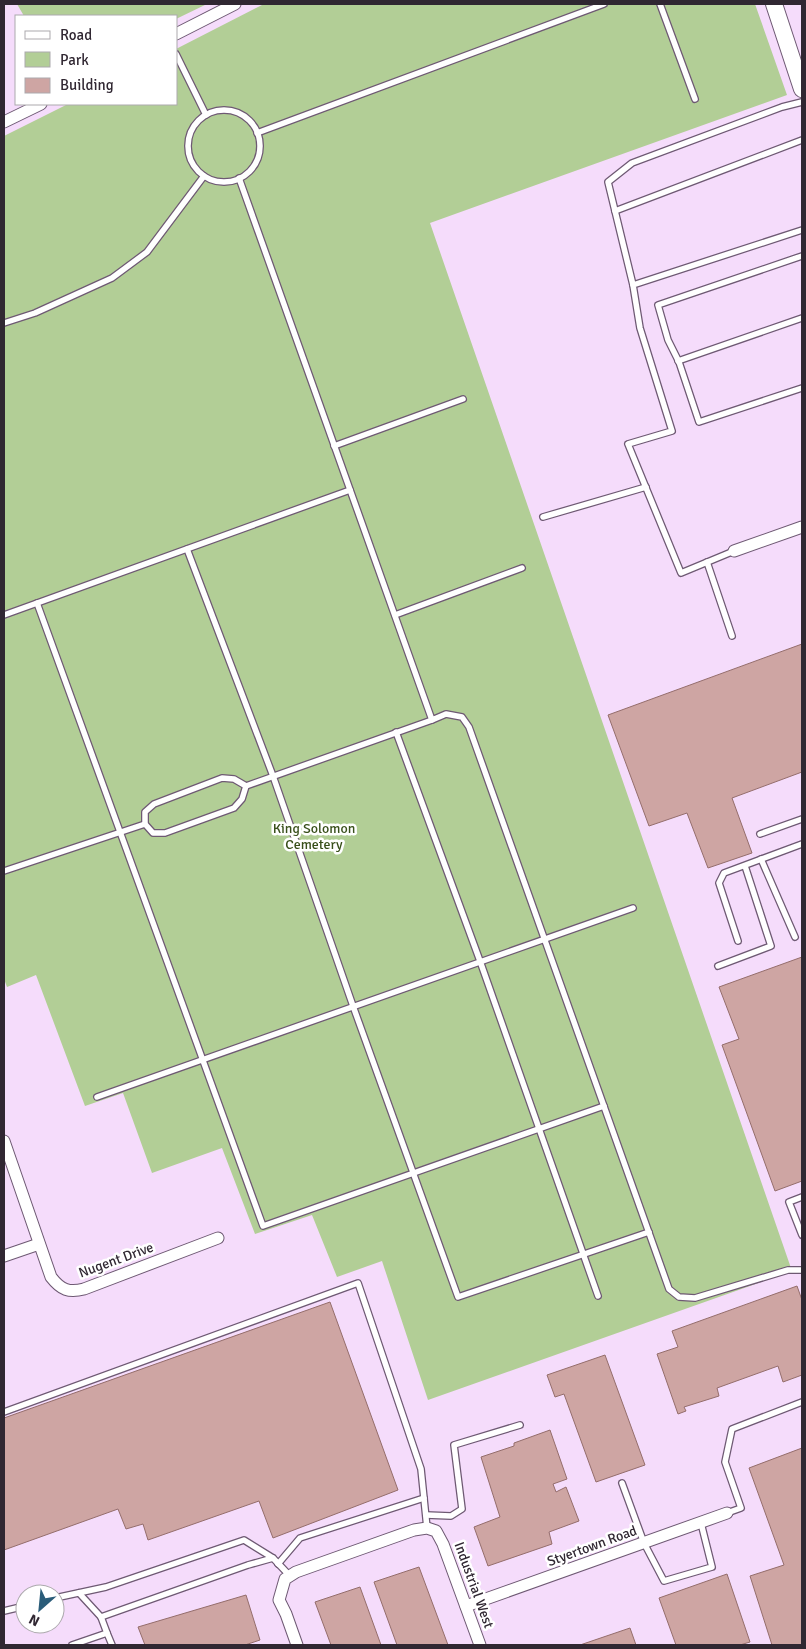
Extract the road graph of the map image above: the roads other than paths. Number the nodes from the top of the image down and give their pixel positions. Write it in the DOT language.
graph roads {
  1 [pos="236,4"];
  2 [pos="604,4"];
  3 [pos="660,4"];
  4 [pos="774,4"];
  5 [pos="178,33"];
  6 [pos="178,58"];
  7 [pos="802,89"];
  8 [pos="695,99"];
  9 [pos="802,102"];
  10 [pos="38,105"];
  11 [pos="206,115"];
  12 [pos="4,122"];
  13 [pos="257,133"];
  14 [pos="802,140"];
  15 [pos="204,176"];
  16 [pos="239,178"];
  17 [pos="615,211"];
  18 [pos="802,230"];
  19 [pos="802,256"];
  20 [pos="633,285"];
  21 [pos="802,318"];
  22 [pos="4,323"];
  23 [pos="678,360"];
  24 [pos="802,388"];
  25 [pos="463,399"];
  26 [pos="334,446"];
  27 [pos="646,487"];
  28 [pos="350,490"];
  29 [pos="543,516"];
  30 [pos="802,528"];
  31 [pos="187,549"];
  32 [pos="734,551"];
  33 [pos="707,562"];
  34 [pos="522,568"];
  35 [pos="37,603"];
  36 [pos="4,615"];
  37 [pos="395,615"];
  38 [pos="732,636"];
  39 [pos="432,720"];
  40 [pos="396,732"];
  41 [pos="273,776"];
  42 [pos="246,786"];
  43 [pos="802,819"];
  44 [pos="144,824"];
  45 [pos="120,832"];
  46 [pos="760,834"];
  47 [pos="802,844"];
  48 [pos="761,860"];
  49 [pos="745,866"];
  50 [pos="4,871"];
  51 [pos="633,908"];
  52 [pos="795,937"];
  53 [pos="544,938"];
  54 [pos="738,940"];
  55 [pos="480,961"];
  56 [pos="718,966"];
  57 [pos="354,1006"];
  58 [pos="202,1060"];
  59 [pos="97,1098"];
  60 [pos="604,1106"];
  61 [pos="539,1129"];
  62 [pos="4,1141"];
  63 [pos="413,1174"];
  64 [pos="802,1197"];
  65 [pos="649,1232"];
  66 [pos="802,1234"];
  67 [pos="218,1238"];
  68 [pos="39,1244"];
  69 [pos="583,1255"];
  70 [pos="4,1256"];
  71 [pos="802,1270"];
  72 [pos="598,1296"];
  73 [pos="802,1402"];
  74 [pos="4,1412"];
  75 [pos="520,1424"];
  76 [pos="622,1483"];
  77 [pos="424,1498"];
  78 [pos="727,1513"];
  79 [pos="426,1515"];
  80 [pos="701,1523"];
  81 [pos="427,1528"];
  82 [pos="644,1543"];
  83 [pos="273,1558"];
  84 [pos="278,1564"];
  85 [pos="290,1576"];
  86 [pos="79,1593"];
  87 [pos="65,1596"];
  88 [pos="466,1606"];
  89 [pos="101,1617"];
  90 [pos="107,1633"];
  91 [pos="72,1645"];
  92 [pos="112,1645"];
  93 [pos="297,1645"];
  94 [pos="480,1645"];
  1 -- 5 [label="street"];
  2 -- 13 [label="lane"];
  3 -- 8 [label="lane"];
  4 -- 7 [label="main road"];
  6 -- 11 [label="lane"];
  9 -- 17 [label="lane"];
  10 -- 12 [label="street"];
  11 -- 13 [label="lane"];
  11 -- 15 [label="lane"];
  13 -- 16 [label="lane"];
  14 -- 17 [label="lane"];
  15 -- 16 [label="lane"];
  15 -- 22 [label="lane"];
  16 -- 26 [label="lane"];
  17 -- 20 [label="lane"];
  18 -- 20 [label="lane"];
  19 -- 23 [label="lane"];
  20 -- 27 [label="lane"];
  21 -- 23 [label="lane"];
  23 -- 24 [label="lane"];
  25 -- 26 [label="lane"];
  26 -- 28 [label="lane"];
  27 -- 29 [label="lane"];
  27 -- 33 [label="lane"];
  28 -- 31 [label="lane"];
  28 -- 37 [label="lane"];
  30 -- 32 [label="street"];
  31 -- 35 [label="lane"];
  31 -- 41 [label="lane"];
  32 -- 33 [label="lane"];
  33 -- 38 [label="lane"];
  34 -- 37 [label="lane"];
  35 -- 36 [label="lane"];
  35 -- 45 [label="lane"];
  37 -- 39 [label="lane"];
  39 -- 40 [label="lane"];
  39 -- 53 [label="lane"];
  40 -- 41 [label="lane"];
  40 -- 55 [label="lane"];
  41 -- 42 [label="lane"];
  41 -- 57 [label="lane"];
  42 -- 44 [label="lane"];
  42 -- 44 [label="lane"];
  43 -- 46 [label="lane"];
  44 -- 45 [label="lane"];
  45 -- 50 [label="lane"];
  45 -- 58 [label="lane"];
  47 -- 48 [label="lane"];
  48 -- 49 [label="lane"];
  48 -- 52 [label="lane"];
  49 -- 54 [label="lane"];
  49 -- 56 [label="lane"];
  51 -- 53 [label="lane"];
  53 -- 55 [label="lane"];
  53 -- 60 [label="lane"];
  55 -- 57 [label="lane"];
  55 -- 61 [label="lane"];
  57 -- 58 [label="lane"];
  57 -- 63 [label="lane"];
  58 -- 59 [label="lane"];
  58 -- 63 [label="lane"];
  60 -- 61 [label="lane"];
  60 -- 65 [label="lane"];
  61 -- 63 [label="lane"];
  61 -- 69 [label="lane"];
  62 -- 68 [label="street, Nugent Drive"];
  63 -- 69 [label="lane"];
  64 -- 66 [label="lane"];
  65 -- 69 [label="lane"];
  65 -- 71 [label="lane"];
  67 -- 68 [label="street, Nugent Drive"];
  68 -- 70 [label="street"];
  69 -- 72 [label="lane"];
  73 -- 78 [label="lane"];
  74 -- 77 [label="lane"];
  75 -- 79 [label="lane"];
  76 -- 82 [label="lane"];
  77 -- 79 [label="lane"];
  77 -- 84 [label="lane"];
  78 -- 80 [label="street, Styertown Road"];
  79 -- 81 [label="lane"];
  80 -- 82 [label="street, Styertown Road"];
  80 -- 82 [label="lane"];
  81 -- 85 [label="street"];
  81 -- 88 [label="street, Industrial West"];
  82 -- 88 [label="street, Styertown Road"];
  83 -- 84 [label="lane"];
  83 -- 86 [label="lane"];
  83 -- 89 [label="lane"];
  84 -- 85 [label="lane"];
  85 -- 93 [label="street"];
  86 -- 87 [label="lane"];
  86 -- 89 [label="lane"];
  88 -- 94 [label="street, Industrial West"];
  89 -- 90 [label="lane"];
  90 -- 91 [label="lane"];
  90 -- 92 [label="lane"];
}
